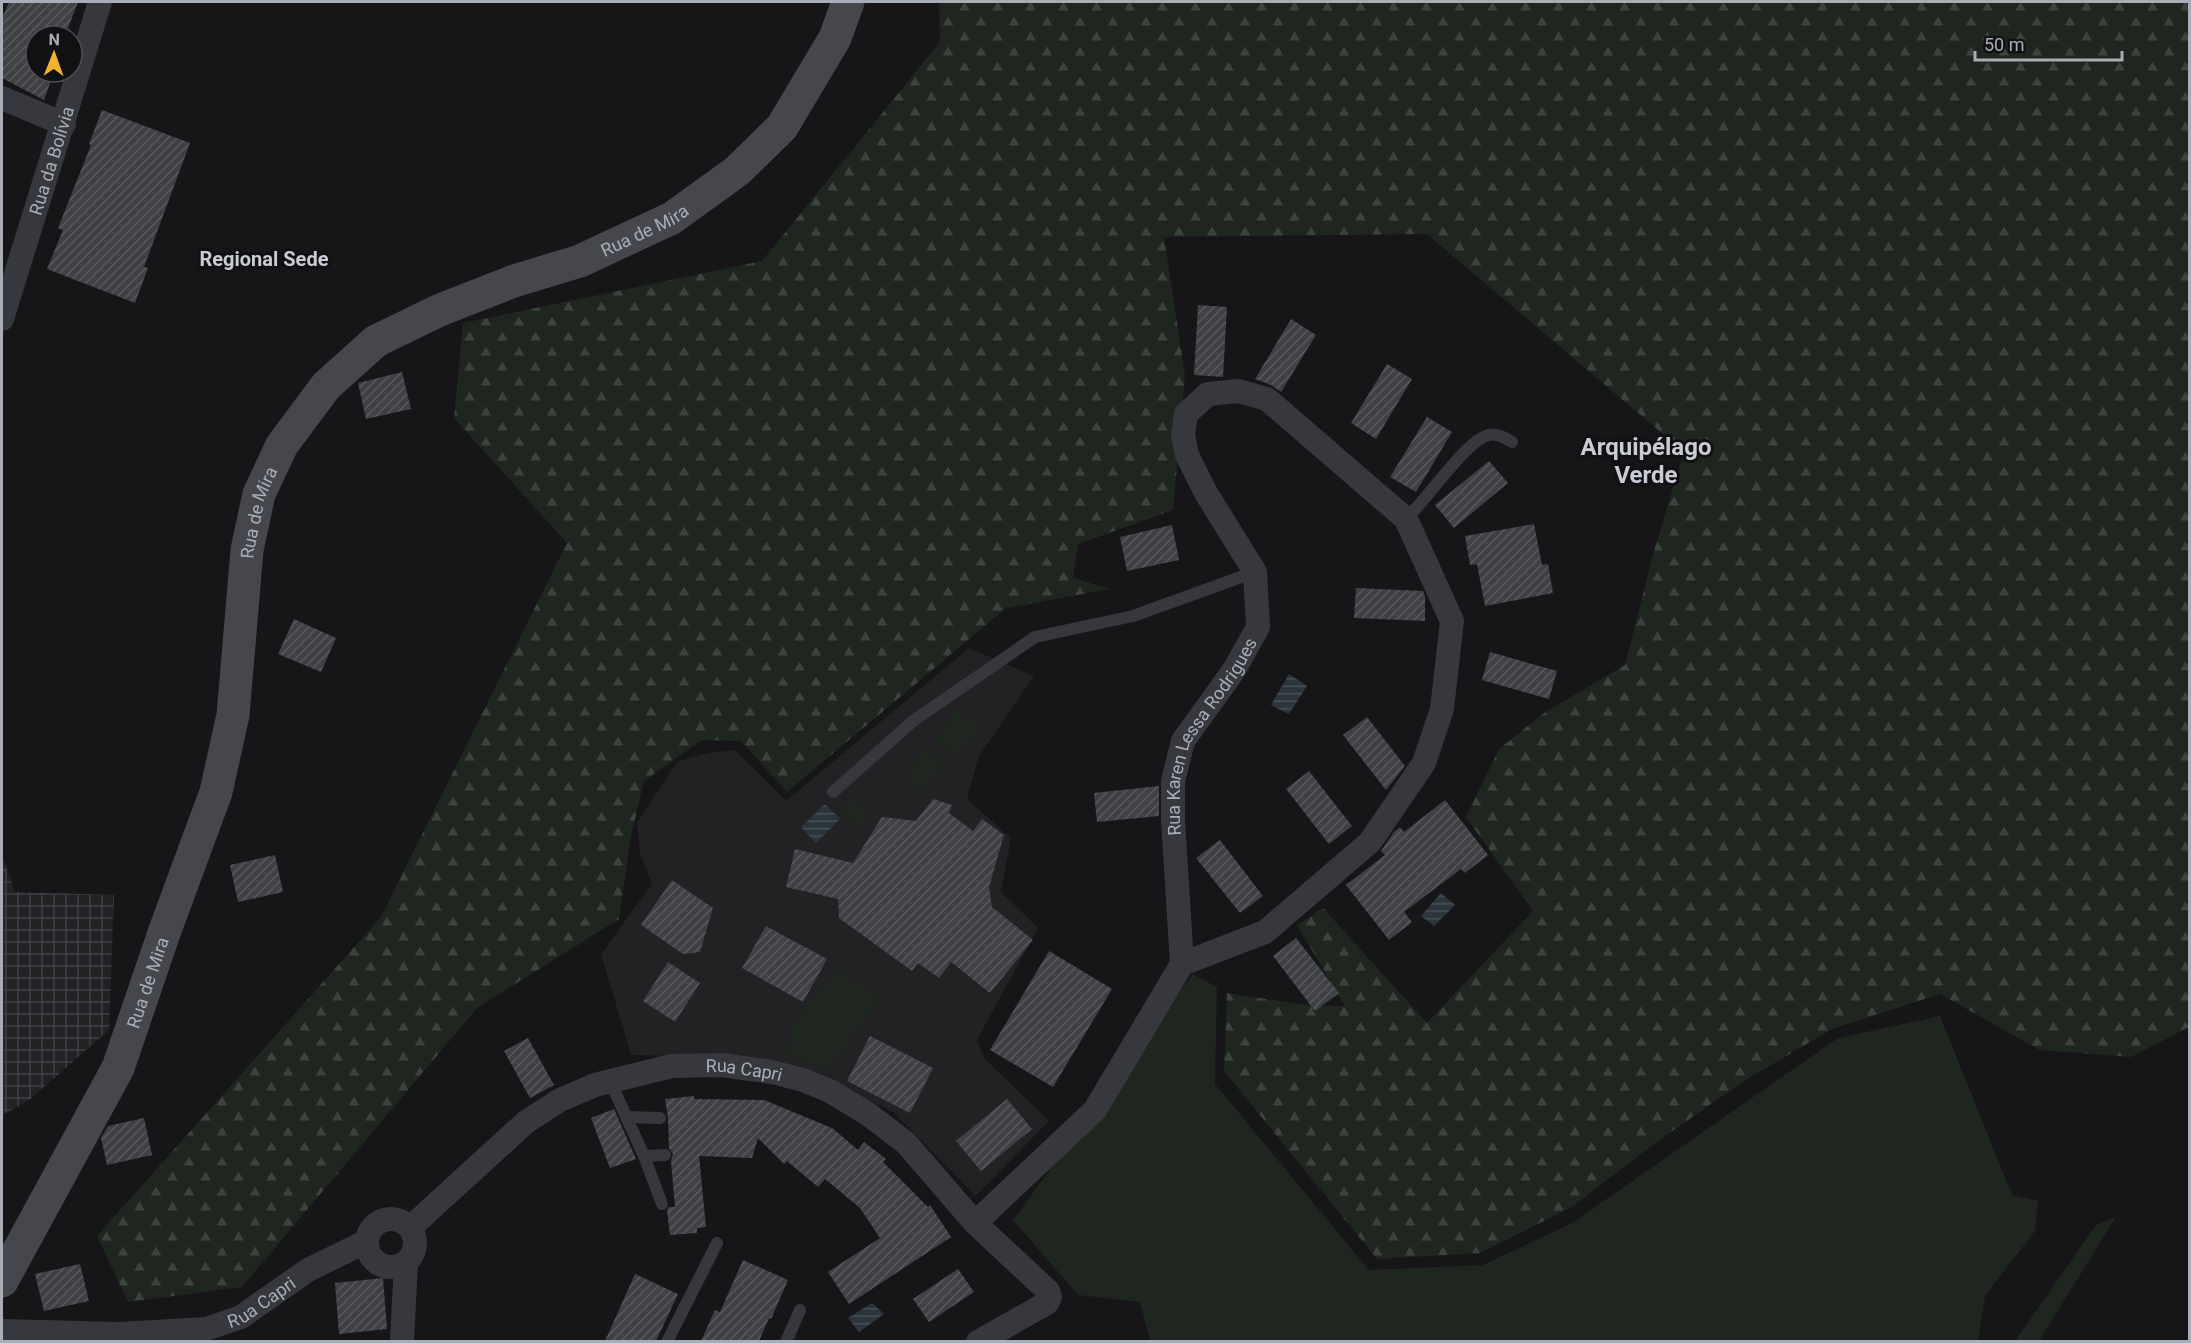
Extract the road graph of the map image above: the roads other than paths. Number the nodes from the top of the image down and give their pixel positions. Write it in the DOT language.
graph roads {
  1 [pos="100,2"];
  2 [pos="848,2"];
  3 [pos="2,98"];
  4 [pos="64,124"];
  5 [pos="2,319"];
  6 [pos="1512,442"];
  7 [pos="1406,519"];
  8 [pos="1255,572"];
  9 [pos="833,792"];
  10 [pos="1182,964"];
  11 [pos="610,1081"];
  12 [pos="626,1117"];
  13 [pos="660,1118"];
  14 [pos="665,1155"];
  15 [pos="644,1156"];
  16 [pos="662,1203"];
  17 [pos="975,1223"];
  18 [pos="411,1227"];
  19 [pos="367,1241"];
  20 [pos="717,1243"];
  21 [pos="406,1262"];
  22 [pos="2,1281"];
  23 [pos="800,1310"];
  24 [pos="2,1331"];
  25 [pos="402,1341"];
  26 [pos="667,1341"];
  27 [pos="786,1341"];
  28 [pos="978,1341"];
  1 -- 4 [label="street, Rua da Bolívia"];
  2 -- 22 [label="street, Rua de Mira"];
  3 -- 4 [label="street"];
  4 -- 5 [label="street, Rua da Bolívia"];
  6 -- 7 [label="lane"];
  7 -- 8 [label="street, Rua Karen Lessa Rodrigues"];
  7 -- 10 [label="street, Rua Karen Lessa Rodrigues"];
  8 -- 9 [label="lane"];
  8 -- 10 [label="street, Rua Karen Lessa Rodrigues"];
  10 -- 17 [label="street"];
  11 -- 12 [label="lane"];
  11 -- 17 [label="street, Rua Capri"];
  11 -- 18 [label="street, Rua Capri"];
  12 -- 13 [label="lane"];
  12 -- 15 [label="lane"];
  14 -- 15 [label="lane"];
  15 -- 16 [label="lane"];
  17 -- 28 [label="street, Rua Capri"];
  18 -- 19 [label="street, Rua Capri"];
  18 -- 21 [label="street"];
  19 -- 21 [label="street"];
  19 -- 24 [label="street, Rua Capri"];
  20 -- 26 [label="lane"];
  21 -- 25 [label="street"];
  23 -- 27 [label="lane"];
}
